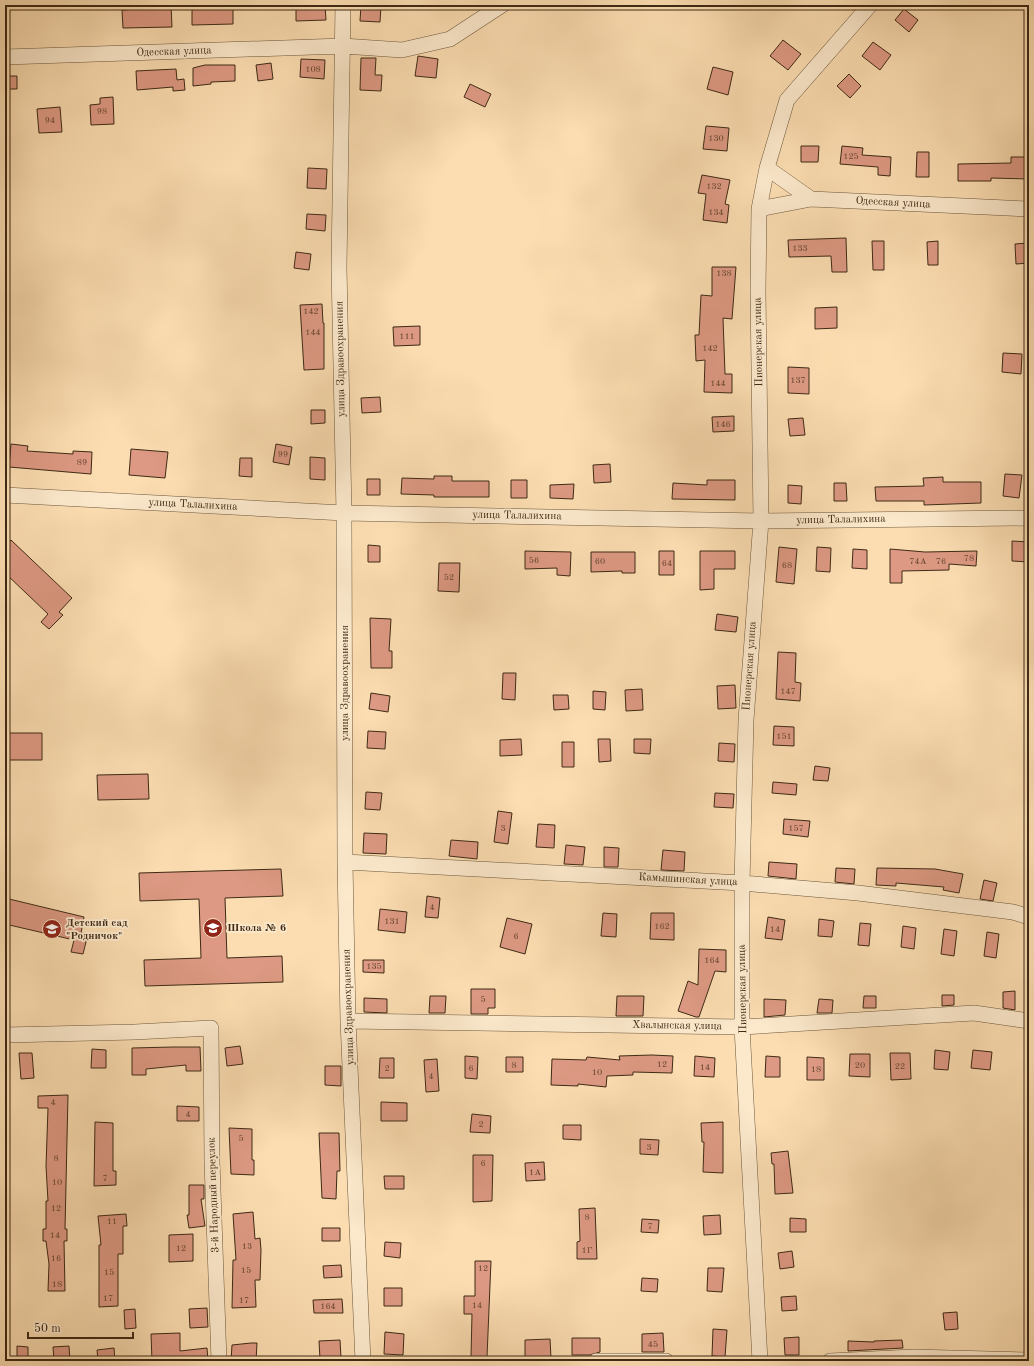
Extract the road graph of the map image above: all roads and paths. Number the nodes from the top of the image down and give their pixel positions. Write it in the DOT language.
graph roads {
  1 [pos="343,5"];
  2 [pos="502,5"];
  3 [pos="870,5"];
  4 [pos="343,46"];
  5 [pos="5,57"];
  6 [pos="767,168"];
  7 [pos="812,199"];
  8 [pos="759,209"];
  9 [pos="1029,209"];
  10 [pos="5,495"];
  11 [pos="344,513"];
  12 [pos="1029,518"];
  13 [pos="761,520"];
  14 [pos="346,862"];
  15 [pos="742,882"];
  16 [pos="1029,917"];
  17 [pos="348,1021"];
  18 [pos="1029,1021"];
  19 [pos="742,1027"];
  20 [pos="5,1035"];
  21 [pos="1029,1360"];
  22 [pos="219,1361"];
  23 [pos="363,1361"];
  24 [pos="596,1361"];
  25 [pos="666,1361"];
  26 [pos="760,1361"];
  27 [pos="830,1361"];
  1 -- 4 [label="street, улица Здравоохранения"];
  2 -- 4 [label="street, Одесская улица"];
  3 -- 6 [label="street, Пионерская улица"];
  4 -- 5 [label="street, Одесская улица"];
  4 -- 11 [label="street, улица Здравоохранения"];
  6 -- 7 [label="street"];
  6 -- 8 [label="street, Пионерская улица"];
  7 -- 8 [label="street, Одесская улица"];
  7 -- 9 [label="street, Одесская улица"];
  8 -- 13 [label="street, Пионерская улица"];
  10 -- 11 [label="street, улица Талалихина"];
  11 -- 13 [label="street, улица Талалихина"];
  11 -- 14 [label="street, улица Здравоохранения"];
  12 -- 13 [label="street, улица Талалихина"];
  13 -- 15 [label="street, Пионерская улица"];
  14 -- 15 [label="street, Камышинская улица"];
  14 -- 17 [label="street, улица Здравоохранения"];
  15 -- 16 [label="street, Камышинская улица"];
  15 -- 19 [label="street, Пионерская улица"];
  17 -- 19 [label="street, Хвалынская улица"];
  17 -- 23 [label="street, улица Здравоохранения"];
  18 -- 19 [label="street, Хвалынская улица"];
  19 -- 26 [label="street, Пионерская улица"];
  20 -- 22 [label="street, 3-й Народный переулок"];
  21 -- 27 [label="street"];
  24 -- 25 [label="street"];
}
